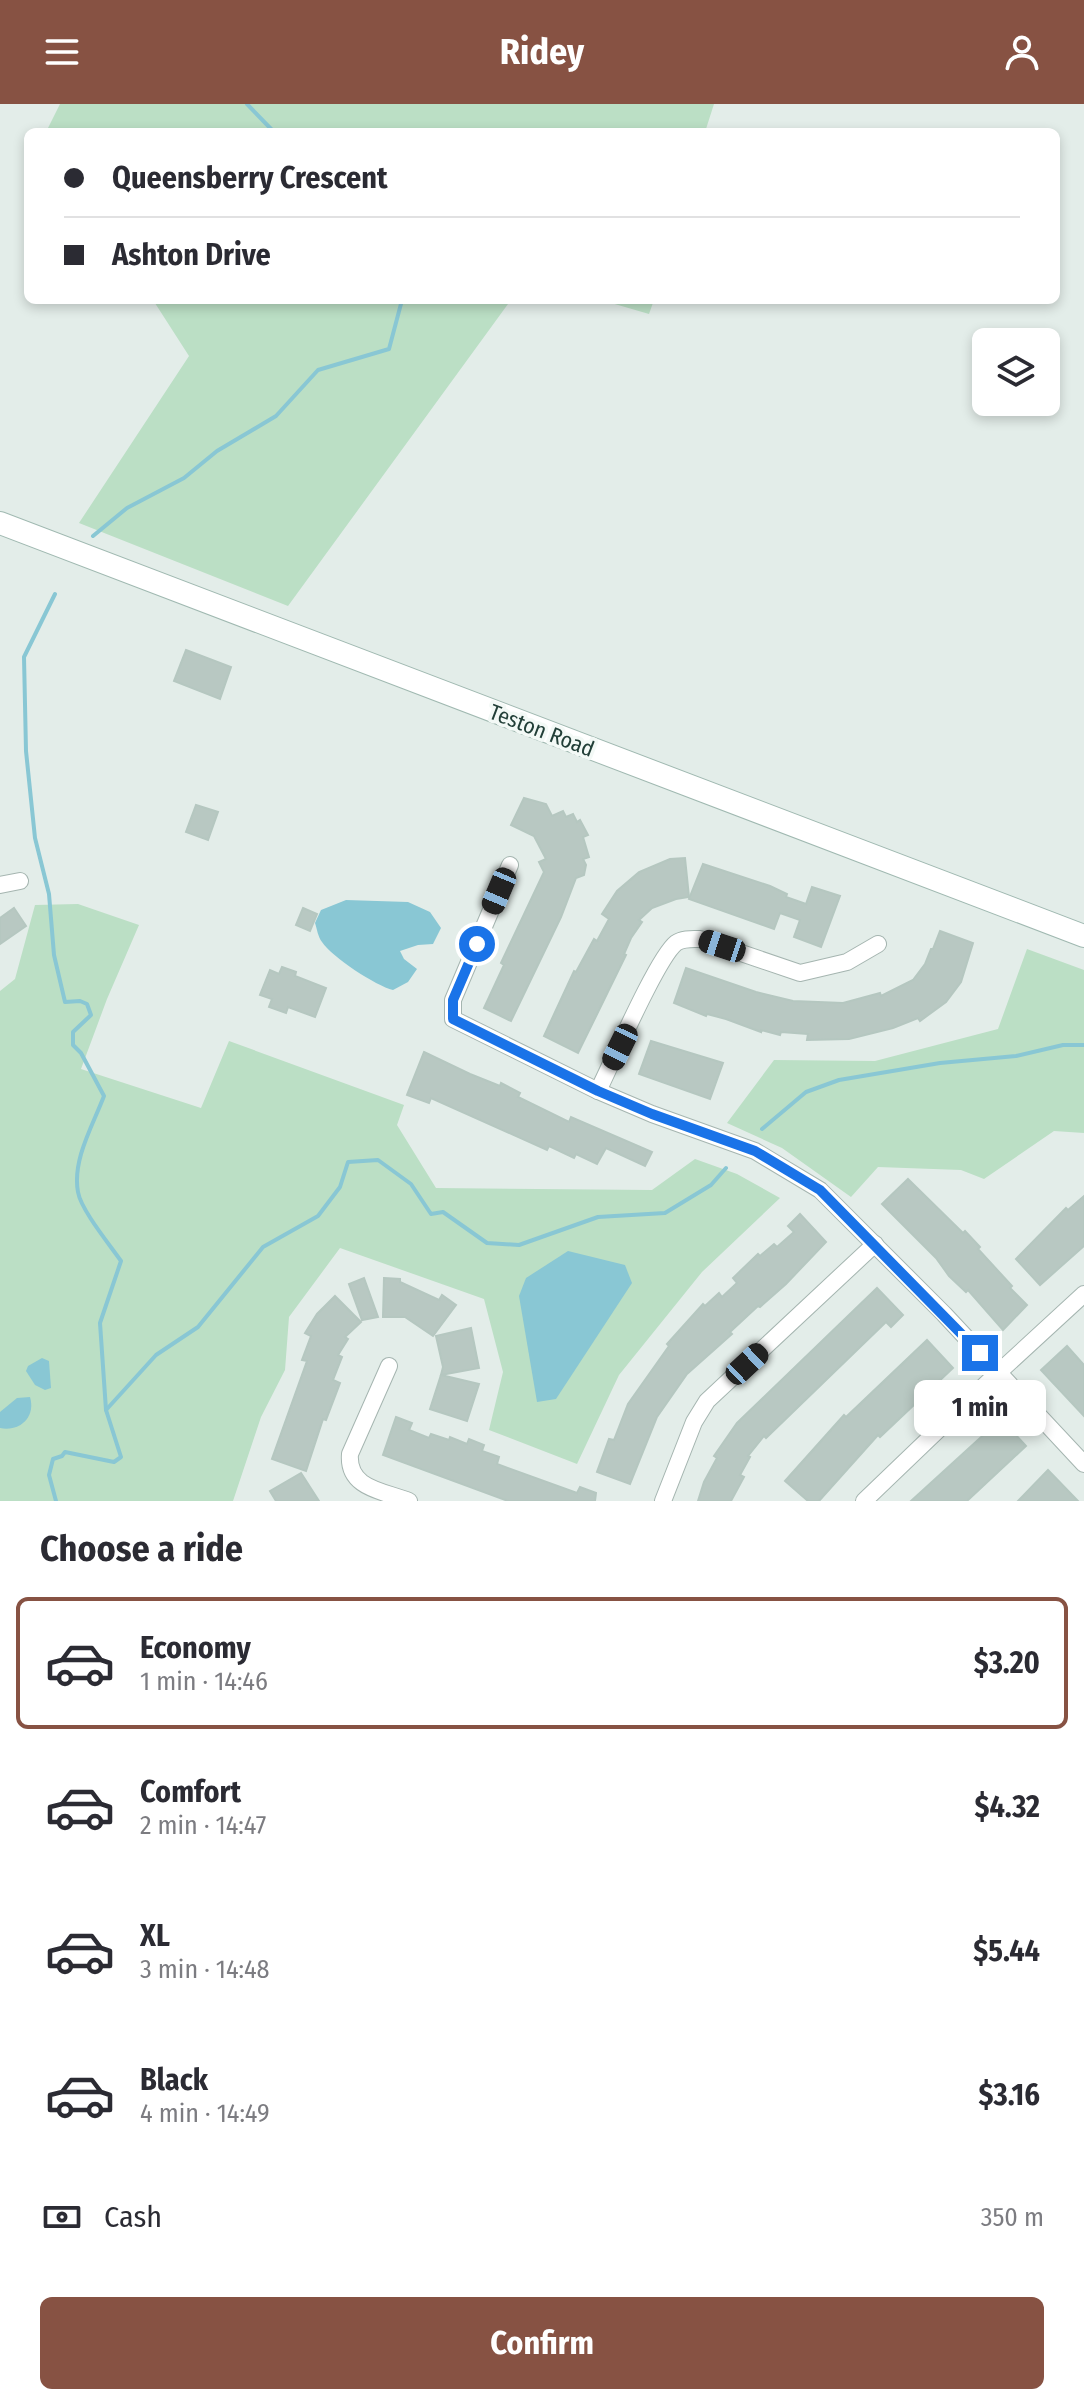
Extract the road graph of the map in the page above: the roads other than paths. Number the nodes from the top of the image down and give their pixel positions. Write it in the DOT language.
graph roads {
  1 [pos="0,523"];
  2 [pos="510,865"];
  3 [pos="20,881"];
  4 [pos="0,885"];
  5 [pos="1084,936"];
  6 [pos="878,944"];
  7 [pos="598,1091"];
  8 [pos="875,1244"];
  9 [pos="1084,1294"];
  10 [pos="389,1366"];
  11 [pos="998,1372"];
  12 [pos="1084,1464"];
  13 [pos="409,1501"];
  14 [pos="663,1501"];
  15 [pos="864,1501"];
  1 -- 5 [label="main road, Teston Road"];
  2 -- 7 [label="street"];
  3 -- 4 [label="street"];
  6 -- 7 [label="street"];
  7 -- 8 [label="street"];
  8 -- 11 [label="street"];
  8 -- 14 [label="street"];
  9 -- 11 [label="street"];
  10 -- 13 [label="street"];
  11 -- 12 [label="street"];
  11 -- 15 [label="street"];
}
